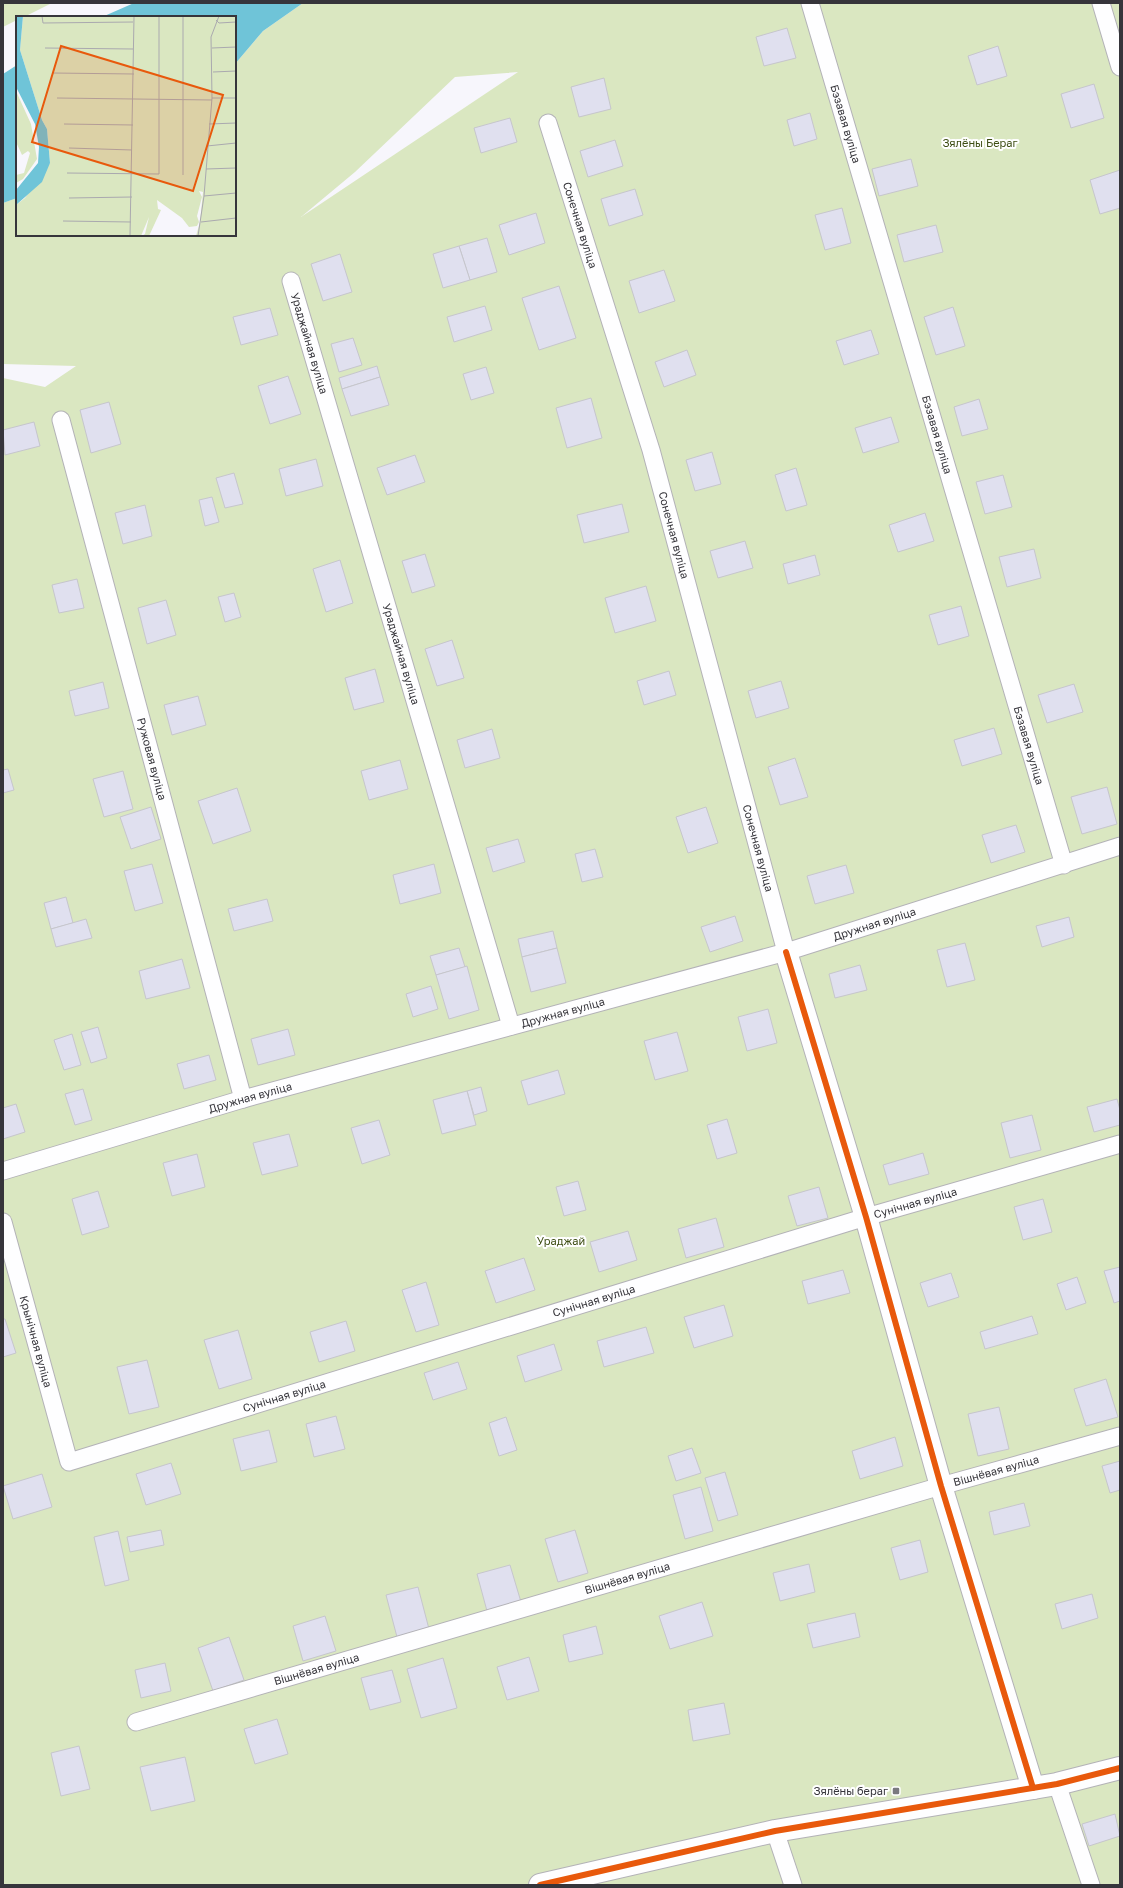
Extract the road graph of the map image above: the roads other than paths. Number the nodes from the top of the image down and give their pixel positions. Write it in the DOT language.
graph roads {
  1 [pos="810,3"];
  2 [pos="1101,3"];
  3 [pos="1120,68"];
  4 [pos="548,123"];
  5 [pos="291,281"];
  6 [pos="61,420"];
  7 [pos="1120,846"];
  8 [pos="1064,865"];
  9 [pos="786,952"];
  10 [pos="511,1026"];
  11 [pos="243,1098"];
  12 [pos="1120,1144"];
  13 [pos="3,1171"];
  14 [pos="866,1218"];
  15 [pos="3,1222"];
  16 [pos="1120,1436"];
  17 [pos="69,1462"];
  18 [pos="941,1486"];
  19 [pos="136,1722"];
  20 [pos="1120,1768"];
  21 [pos="1057,1784"];
  22 [pos="1033,1788"];
  23 [pos="775,1831"];
  24 [pos="540,1885"];
  25 [pos="793,1885"];
  26 [pos="1091,1885"];
  1 -- 8 [label="lane, Бэзавая вуліца"];
  2 -- 3 [label="lane"];
  4 -- 9 [label="lane, Сонечная вуліца"];
  5 -- 10 [label="lane, Ураджайная вуліца"];
  6 -- 11 [label="lane, Ружовая вуліца"];
  7 -- 8 [label="lane, Дружная вуліца"];
  8 -- 9 [label="lane, Дружная вуліца"];
  9 -- 10 [label="lane, Дружная вуліца"];
  9 -- 14 [label="street"];
  10 -- 11 [label="lane, Дружная вуліца"];
  11 -- 13 [label="lane, Дружная вуліца"];
  12 -- 14 [label="lane, Сунічная вуліца"];
  14 -- 17 [label="lane, Сунічная вуліца"];
  14 -- 18 [label="street"];
  15 -- 17 [label="lane, Крынічная вуліца"];
  16 -- 18 [label="lane, Вішнёвая вуліца"];
  18 -- 19 [label="lane, Вішнёвая вуліца"];
  18 -- 22 [label="street"];
  20 -- 21 [label="street"];
  21 -- 22 [label="street"];
  21 -- 26 [label="lane"];
  22 -- 23 [label="street"];
  23 -- 24 [label="street"];
  23 -- 25 [label="lane"];
}
